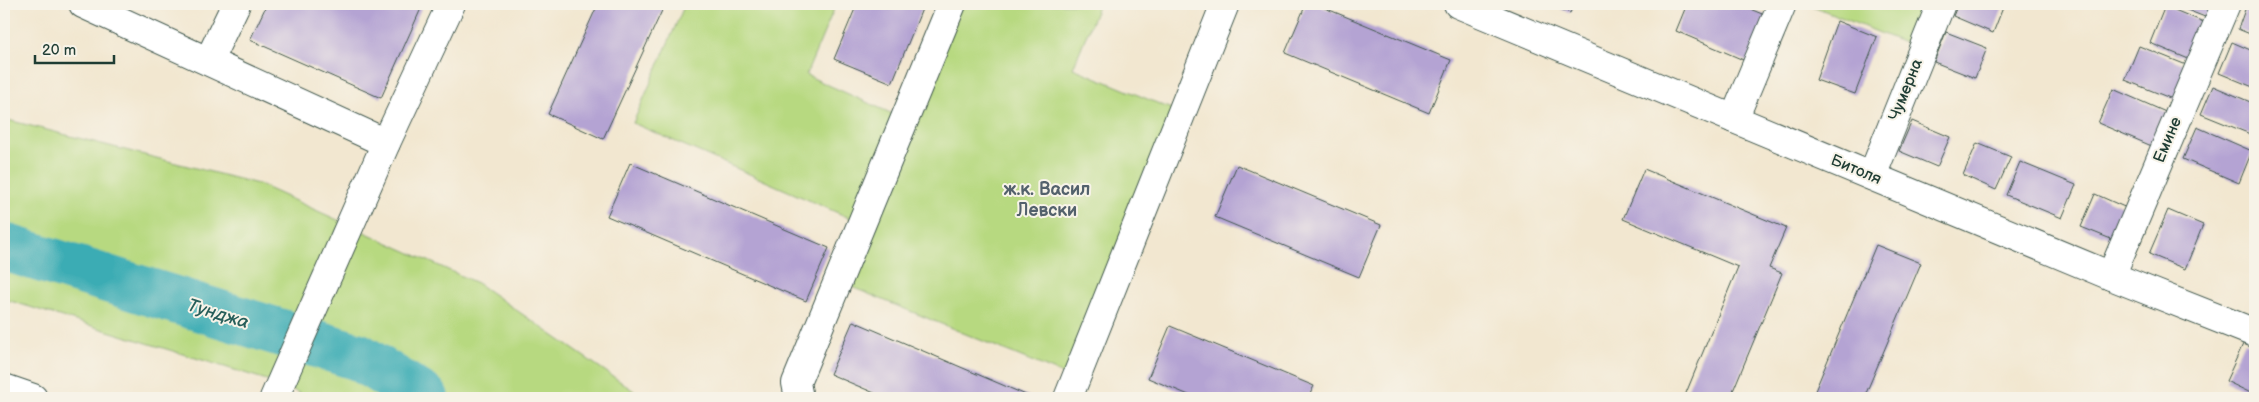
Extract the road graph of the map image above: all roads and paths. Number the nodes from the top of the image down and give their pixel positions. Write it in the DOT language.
graph roads {
  1 [pos="83,4"];
  2 [pos="236,4"];
  3 [pos="451,4"];
  4 [pos="952,4"];
  5 [pos="1224,4"];
  6 [pos="1458,4"];
  7 [pos="1782,4"];
  8 [pos="1941,4"];
  9 [pos="2226,4"];
  10 [pos="1497,11"];
  11 [pos="209,60"];
  12 [pos="1734,119"];
  13 [pos="386,143"];
  14 [pos="1872,176"];
  15 [pos="2111,276"];
  16 [pos="2255,334"];
  17 [pos="4,388"];
  18 [pos="797,390"];
  19 [pos="33,398"];
  20 [pos="275,398"];
  21 [pos="1068,398"];
  1 -- 11 [label="street"];
  2 -- 11 [label="street"];
  3 -- 13 [label="street"];
  4 -- 18 [label="street"];
  5 -- 21 [label="street"];
  6 -- 10 [label="street, Битоля"];
  7 -- 12 [label="street"];
  8 -- 14 [label="street, Чумерна"];
  9 -- 15 [label="street, Емине"];
  10 -- 12 [label="street, Битоля"];
  11 -- 13 [label="street"];
  12 -- 14 [label="street, Битоля"];
  13 -- 20 [label="street"];
  14 -- 15 [label="street, Битоля"];
  15 -- 16 [label="street, Битоля"];
  17 -- 19 [label="street"];
}
